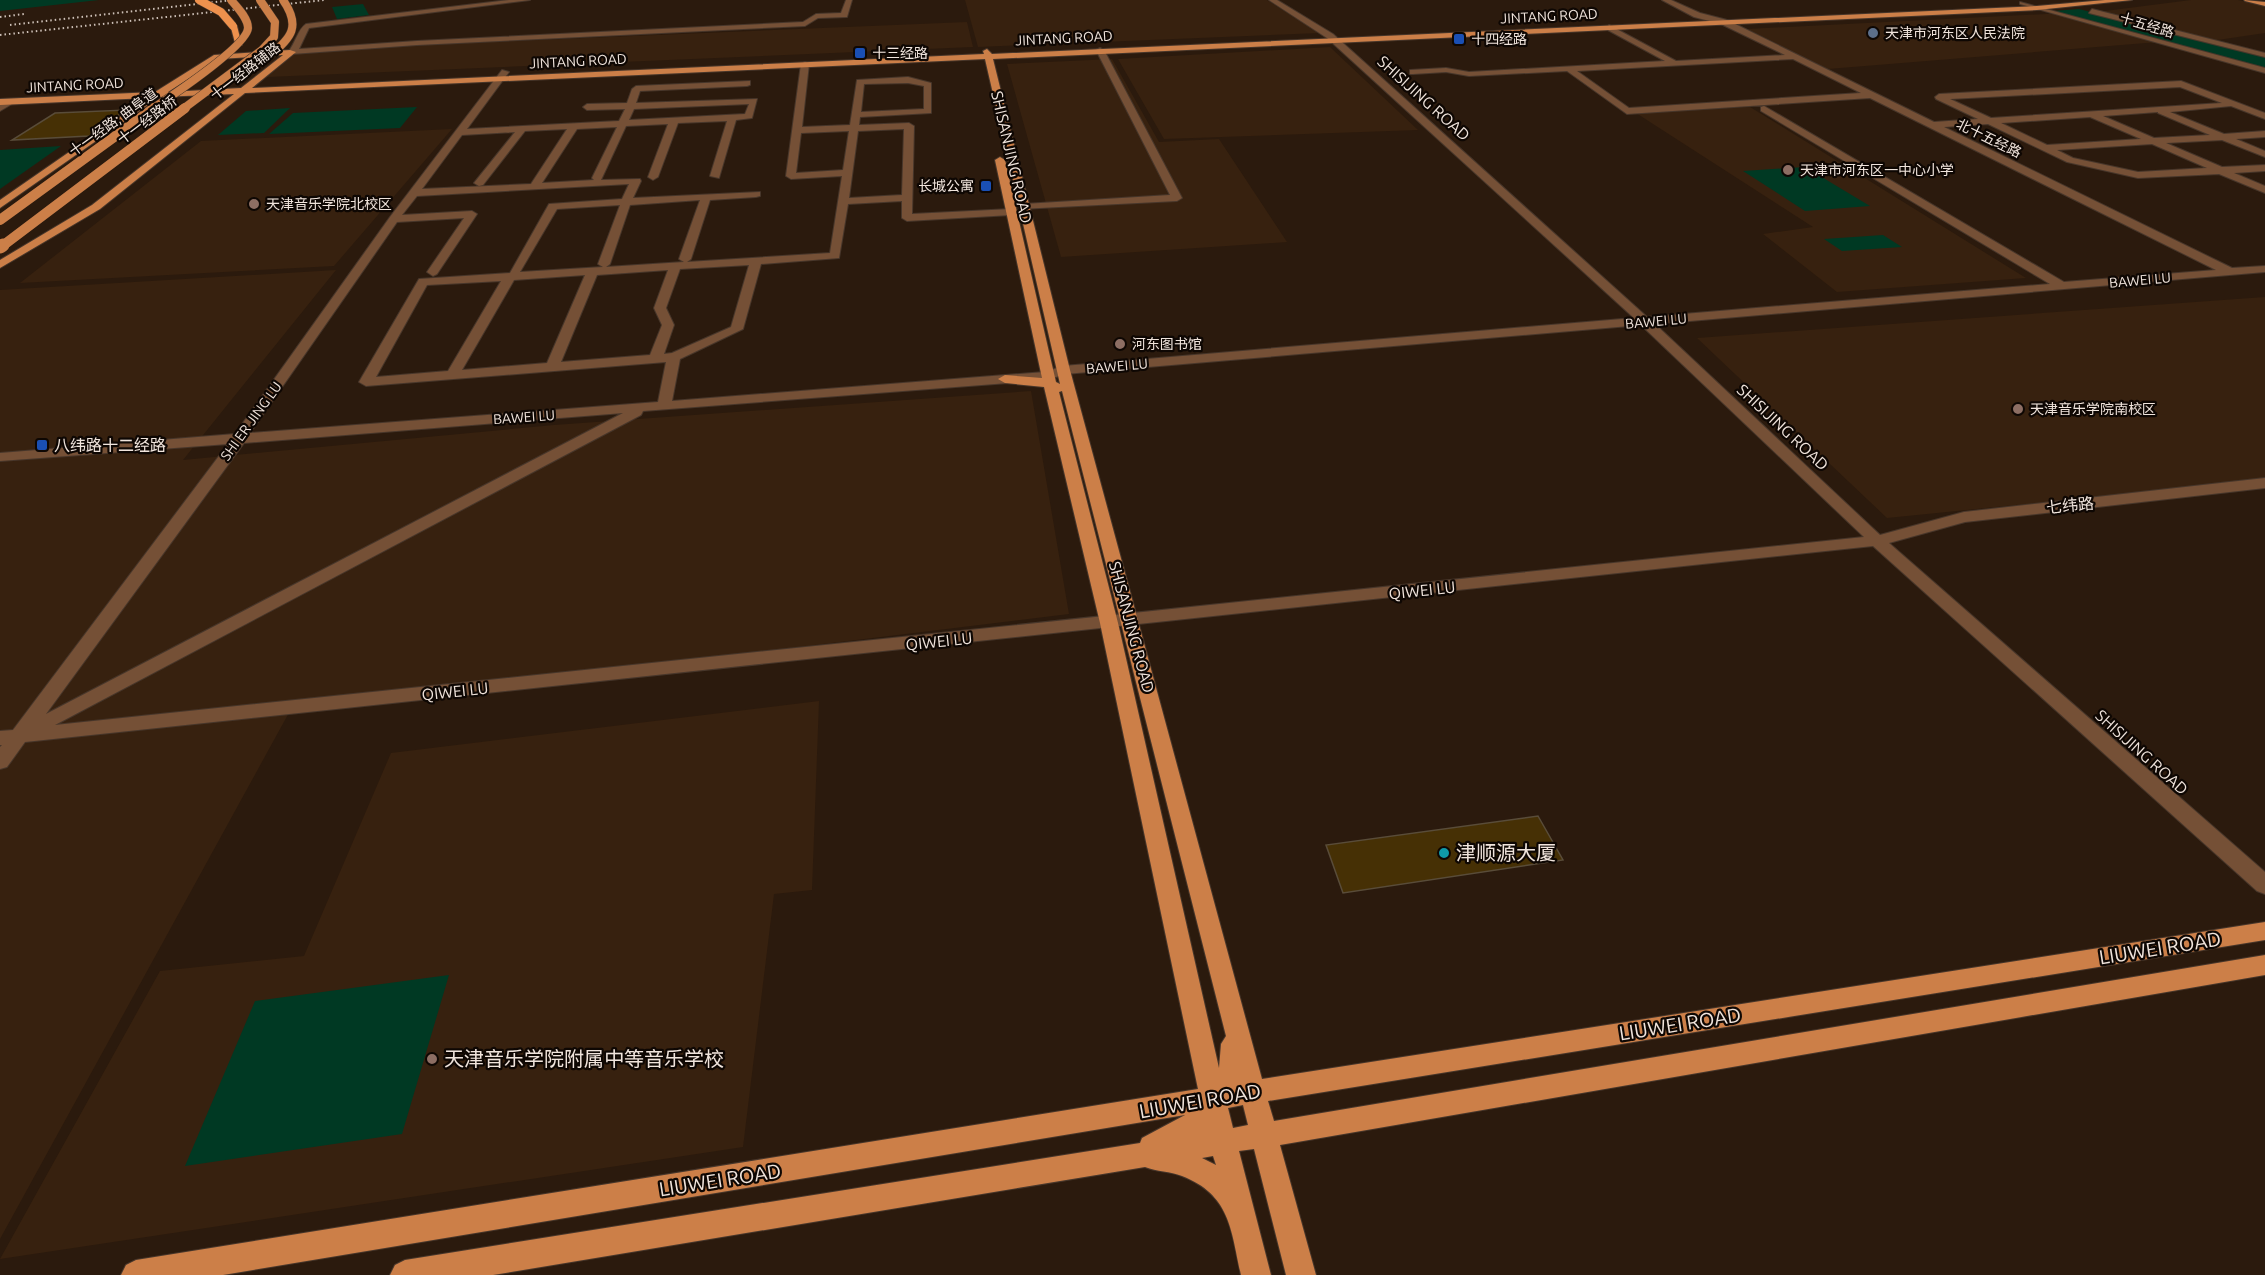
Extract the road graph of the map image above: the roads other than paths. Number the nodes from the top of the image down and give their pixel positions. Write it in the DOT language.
graph roads {
  1 [pos="199,0"];
  2 [pos="231,0"];
  3 [pos="249,0"];
  4 [pos="260,0"];
  5 [pos="283,0"];
  6 [pos="527,0"];
  7 [pos="849,0"];
  8 [pos="1272,0"];
  9 [pos="1665,0"];
  10 [pos="2129,0"];
  11 [pos="2247,0"];
  12 [pos="2057,1"];
  13 [pos="2265,2"];
  14 [pos="2022,3"];
  15 [pos="2071,3"];
  16 [pos="2037,8"];
  17 [pos="1713,18"];
  18 [pos="1724,22"];
  19 [pos="1610,27"];
  20 [pos="1332,38"];
  21 [pos="240,43"];
  22 [pos="1100,50"];
  23 [pos="1023,51"];
  24 [pos="292,52"];
  25 [pos="977,53"];
  26 [pos="2265,55"];
  27 [pos="1796,57"];
  28 [pos="988,59"];
  29 [pos="1674,63"];
  30 [pos="806,64"];
  31 [pos="1569,69"];
  32 [pos="2265,71"];
  33 [pos="1413,72"];
  34 [pos="503,75"];
  35 [pos="251,83"];
  36 [pos="747,83"];
  37 [pos="2109,88"];
  38 [pos="242,90"];
  39 [pos="162,91"];
  40 [pos="2039,92"];
  41 [pos="1873,95"];
  42 [pos="0,96"];
  43 [pos="2128,96"];
  44 [pos="2060,100"];
  45 [pos="13,101"];
  46 [pos="2138,101"];
  47 [pos="0,102"];
  48 [pos="2235,104"];
  49 [pos="2070,105"];
  50 [pos="631,106"];
  51 [pos="203,107"];
  52 [pos="587,107"];
  53 [pos="0,108"];
  54 [pos="1764,109"];
  55 [pos="2157,110"];
  56 [pos="990,112"];
  57 [pos="195,114"];
  58 [pos="2090,114"];
  59 [pos="855,115"];
  60 [pos="2265,116"];
  61 [pos="732,118"];
  62 [pos="674,121"];
  63 [pos="1990,122"];
  64 [pos="624,124"];
  65 [pos="1933,125"];
  66 [pos="574,126"];
  67 [pos="854,128"];
  68 [pos="522,129"];
  69 [pos="796,130"];
  70 [pos="462,132"];
  71 [pos="2265,134"];
  72 [pos="167,135"];
  73 [pos="2223,136"];
  74 [pos="2151,140"];
  75 [pos="997,146"];
  76 [pos="2047,148"];
  77 [pos="2265,154"];
  78 [pos="2265,168"];
  79 [pos="2219,170"];
  80 [pos="847,173"];
  81 [pos="716,176"];
  82 [pos="597,177"];
  83 [pos="653,177"];
  84 [pos="479,183"];
  85 [pos="534,187"];
  86 [pos="2265,190"];
  87 [pos="414,193"];
  88 [pos="756,194"];
  89 [pos="706,197"];
  90 [pos="907,198"];
  91 [pos="843,201"];
  92 [pos="627,202"];
  93 [pos="0,205"];
  94 [pos="1023,207"];
  95 [pos="1011,212"];
  96 [pos="64,213"];
  97 [pos="394,219"];
  98 [pos="0,220"];
  99 [pos="9,227"];
  100 [pos="0,247"];
  101 [pos="0,258"];
  102 [pos="756,261"];
  103 [pos="680,262"];
  104 [pos="0,265"];
  105 [pos="598,268"];
  106 [pos="2265,269"];
  107 [pos="433,272"];
  108 [pos="513,274"];
  109 [pos="2236,276"];
  110 [pos="2265,277"];
  111 [pos="2064,287"];
  112 [pos="1649,326"];
  113 [pos="1041,352"];
  114 [pos="674,357"];
  115 [pos="655,359"];
  116 [pos="552,367"];
  117 [pos="453,375"];
  118 [pos="1056,377"];
  119 [pos="1005,379"];
  120 [pos="664,407"];
  121 [pos="644,408"];
  122 [pos="239,439"];
  123 [pos="0,457"];
  124 [pos="2265,483"];
  125 [pos="1877,541"];
  126 [pos="1130,621"];
  127 [pos="1109,623"];
  128 [pos="9,737"];
  129 [pos="0,762"];
  130 [pos="2265,885"];
  131 [pos="2265,931"];
  132 [pos="2265,965"];
  133 [pos="1232,1012"];
  134 [pos="1252,1092"];
  135 [pos="1217,1101"];
  136 [pos="1264,1136"];
  137 [pos="1223,1141"];
  138 [pos="1130,1156"];
  139 [pos="1240,1208"];
  140 [pos="136,1275"];
  141 [pos="405,1275"];
  142 [pos="1256,1275"];
  143 [pos="1301,1275"];
  1 -- 21 [label="highway, bridge"];
  2 -- 21 [label="main road, bridge"];
  3 -- 99 [label="main road, 十一经路桥"];
  4 -- 100 [label="main road, 十一经路桥, bridge"];
  5 -- 51 [label="main road, bridge"];
  6 -- 24 [label="street"];
  7 -- 24 [label="street"];
  8 -- 20 [label="street, SHISIJING ROAD"];
  9 -- 17 [label="street, 北十五经路"];
  10 -- 15 [label="main road, JINTANG ROAD"];
  11 -- 13 [label="main road"];
  12 -- 14 [label="main road, JINTANG ROAD"];
  12 -- 15 [label="street, 十五经路"];
  14 -- 16 [label="street, 十五经路"];
  14 -- 17 [label="main road, JINTANG ROAD"];
  15 -- 16 [label="main road, JINTANG ROAD"];
  15 -- 26 [label="street, 十五经路"];
  16 -- 18 [label="main road, JINTANG ROAD"];
  16 -- 32 [label="street, 十五经路"];
  17 -- 18 [label="street, 北十五经路"];
  17 -- 20 [label="main road, JINTANG ROAD"];
  18 -- 19 [label="main road, JINTANG ROAD"];
  18 -- 27 [label="street, 北十五经路"];
  19 -- 20 [label="main road, JINTANG ROAD"];
  19 -- 29 [label="street"];
  20 -- 22 [label="main road, JINTANG ROAD"];
  20 -- 23 [label="main road, JINTANG ROAD"];
  20 -- 112 [label="street, SHISIJING ROAD"];
  21 -- 98 [label="main road, 十一经路; 曲阜道, bridge"];
  22 -- 23 [label="main road, JINTANG ROAD"];
  22 -- 94 [label="street"];
  23 -- 28 [label="main road, JINTANG ROAD"];
  23 -- 28 [label="main road"];
  24 -- 35 [label="main road, 十一经路辅路"];
  24 -- 39 [label="main road, 十一经路辅路"];
  25 -- 28 [label="main road, JINTANG ROAD"];
  25 -- 30 [label="main road, JINTANG ROAD"];
  25 -- 34 [label="main road, JINTANG ROAD"];
  27 -- 29 [label="street"];
  27 -- 41 [label="street, 北十五经路"];
  28 -- 56 [label="main road, SHISANJING ROAD"];
  28 -- 94 [label="main road, SHISANJING ROAD"];
  29 -- 31 [label="street"];
  30 -- 34 [label="main road, JINTANG ROAD"];
  30 -- 69 [label="street"];
  31 -- 33 [label="street"];
  31 -- 41 [label="street"];
  34 -- 35 [label="main road, JINTANG ROAD"];
  34 -- 38 [label="main road, JINTANG ROAD"];
  34 -- 70 [label="street, SHI ER JING LU"];
  35 -- 38 [label="main road, 十一经路辅路"];
  35 -- 39 [label="main road, JINTANG ROAD"];
  36 -- 50 [label="street"];
  37 -- 40 [label="street"];
  37 -- 43 [label="street"];
  37 -- 48 [label="street"];
  38 -- 39 [label="main road, JINTANG ROAD"];
  38 -- 104 [label="main road, 十一经路辅路"];
  39 -- 42 [label="main road, JINTANG ROAD"];
  39 -- 45 [label="main road, JINTANG ROAD"];
  39 -- 93 [label="main road, 十一经路辅路"];
  40 -- 44 [label="street"];
  40 -- 63 [label="street"];
  41 -- 65 [label="street, 北十五经路"];
  45 -- 47 [label="main road, JINTANG ROAD"];
  45 -- 53 [label="street"];
  46 -- 55 [label="street"];
  48 -- 55 [label="street"];
  48 -- 60 [label="street"];
  49 -- 58 [label="street"];
  50 -- 52 [label="street"];
  50 -- 61 [label="street"];
  50 -- 64 [label="street"];
  54 -- 111 [label="street"];
  55 -- 58 [label="street"];
  55 -- 73 [label="street"];
  57 -- 72 [label="main road"];
  58 -- 63 [label="street"];
  58 -- 74 [label="street"];
  59 -- 59 [label="street"];
  59 -- 67 [label="street"];
  61 -- 62 [label="street"];
  61 -- 81 [label="street"];
  62 -- 64 [label="street"];
  62 -- 83 [label="street"];
  63 -- 65 [label="street"];
  63 -- 76 [label="street"];
  64 -- 66 [label="street"];
  64 -- 82 [label="street"];
  65 -- 109 [label="street, 北十五经路"];
  66 -- 68 [label="street"];
  66 -- 85 [label="street"];
  67 -- 69 [label="street"];
  67 -- 80 [label="street"];
  67 -- 90 [label="street"];
  68 -- 70 [label="street"];
  68 -- 84 [label="street"];
  69 -- 80 [label="street"];
  70 -- 87 [label="street, SHI ER JING LU"];
  71 -- 73 [label="street"];
  73 -- 74 [label="street"];
  73 -- 77 [label="street"];
  74 -- 76 [label="street"];
  74 -- 79 [label="street"];
  75 -- 95 [label="main road, SHISANJING ROAD"];
  76 -- 79 [label="street"];
  78 -- 79 [label="street"];
  79 -- 86 [label="street"];
  80 -- 91 [label="street"];
  85 -- 87 [label="street"];
  85 -- 92 [label="street"];
  87 -- 97 [label="street, SHI ER JING LU"];
  88 -- 89 [label="street"];
  89 -- 92 [label="street"];
  89 -- 103 [label="street"];
  90 -- 91 [label="street"];
  90 -- 95 [label="street"];
  91 -- 102 [label="street"];
  92 -- 105 [label="street"];
  92 -- 108 [label="street"];
  94 -- 118 [label="main road, SHISANJING ROAD"];
  95 -- 113 [label="main road, SHISANJING ROAD"];
  96 -- 101 [label="main road"];
  97 -- 107 [label="street"];
  97 -- 122 [label="street, SHI ER JING LU"];
  102 -- 103 [label="street"];
  102 -- 114 [label="street"];
  103 -- 105 [label="street"];
  103 -- 115 [label="street"];
  105 -- 108 [label="street"];
  105 -- 116 [label="street"];
  106 -- 109 [label="street, BAWEI LU"];
  108 -- 117 [label="street"];
  108 -- 117 [label="street"];
  109 -- 110 [label="street, BAWEI LU"];
  109 -- 111 [label="street, BAWEI LU"];
  109 -- 112 [label="street, BAWEI LU"];
  111 -- 112 [label="street, BAWEI LU"];
  112 -- 118 [label="street, BAWEI LU"];
  112 -- 125 [label="street, SHISIJING ROAD"];
  113 -- 118 [label="main road, SHISANJING ROAD"];
  113 -- 119 [label="main road"];
  114 -- 115 [label="street"];
  114 -- 120 [label="street"];
  115 -- 116 [label="street"];
  116 -- 117 [label="street"];
  118 -- 119 [label="main road"];
  118 -- 126 [label="main road, SHISANJING ROAD"];
  118 -- 127 [label="main road, SHISANJING ROAD"];
  119 -- 120 [label="street, BAWEI LU"];
  120 -- 121 [label="street, BAWEI LU"];
  121 -- 122 [label="street, BAWEI LU"];
  121 -- 128 [label="street"];
  122 -- 123 [label="street, BAWEI LU"];
  122 -- 128 [label="street, SHI ER JING LU"];
  124 -- 125 [label="street, 七纬路"];
  125 -- 126 [label="street, QIWEI LU"];
  125 -- 130 [label="street, SHISIJING ROAD"];
  126 -- 127 [label="street, QIWEI LU"];
  126 -- 133 [label="main road, SHISANJING ROAD"];
  127 -- 128 [label="street, QIWEI LU"];
  127 -- 135 [label="main road, SHISANJING ROAD"];
  128 -- 129 [label="street, SHI ER JING LU"];
  131 -- 134 [label="main road, LIUWEI ROAD"];
  132 -- 136 [label="main road, LIUWEI ROAD"];
  133 -- 134 [label="main road, SHISANJING ROAD"];
  133 -- 135 [label="main road"];
  134 -- 135 [label="main road, LIUWEI ROAD"];
  134 -- 136 [label="main road, SHISANJING ROAD"];
  135 -- 137 [label="main road, SHISANJING ROAD"];
  135 -- 138 [label="main road"];
  135 -- 140 [label="main road, LIUWEI ROAD"];
  136 -- 137 [label="main road, LIUWEI ROAD"];
  136 -- 143 [label="main road, SHISANJING ROAD"];
  137 -- 138 [label="main road, LIUWEI ROAD"];
  137 -- 139 [label="main road, SHISANJING ROAD"];
  138 -- 139 [label="main road"];
  138 -- 141 [label="main road, LIUWEI ROAD"];
  139 -- 142 [label="main road, SHISANJING ROAD"];
}
